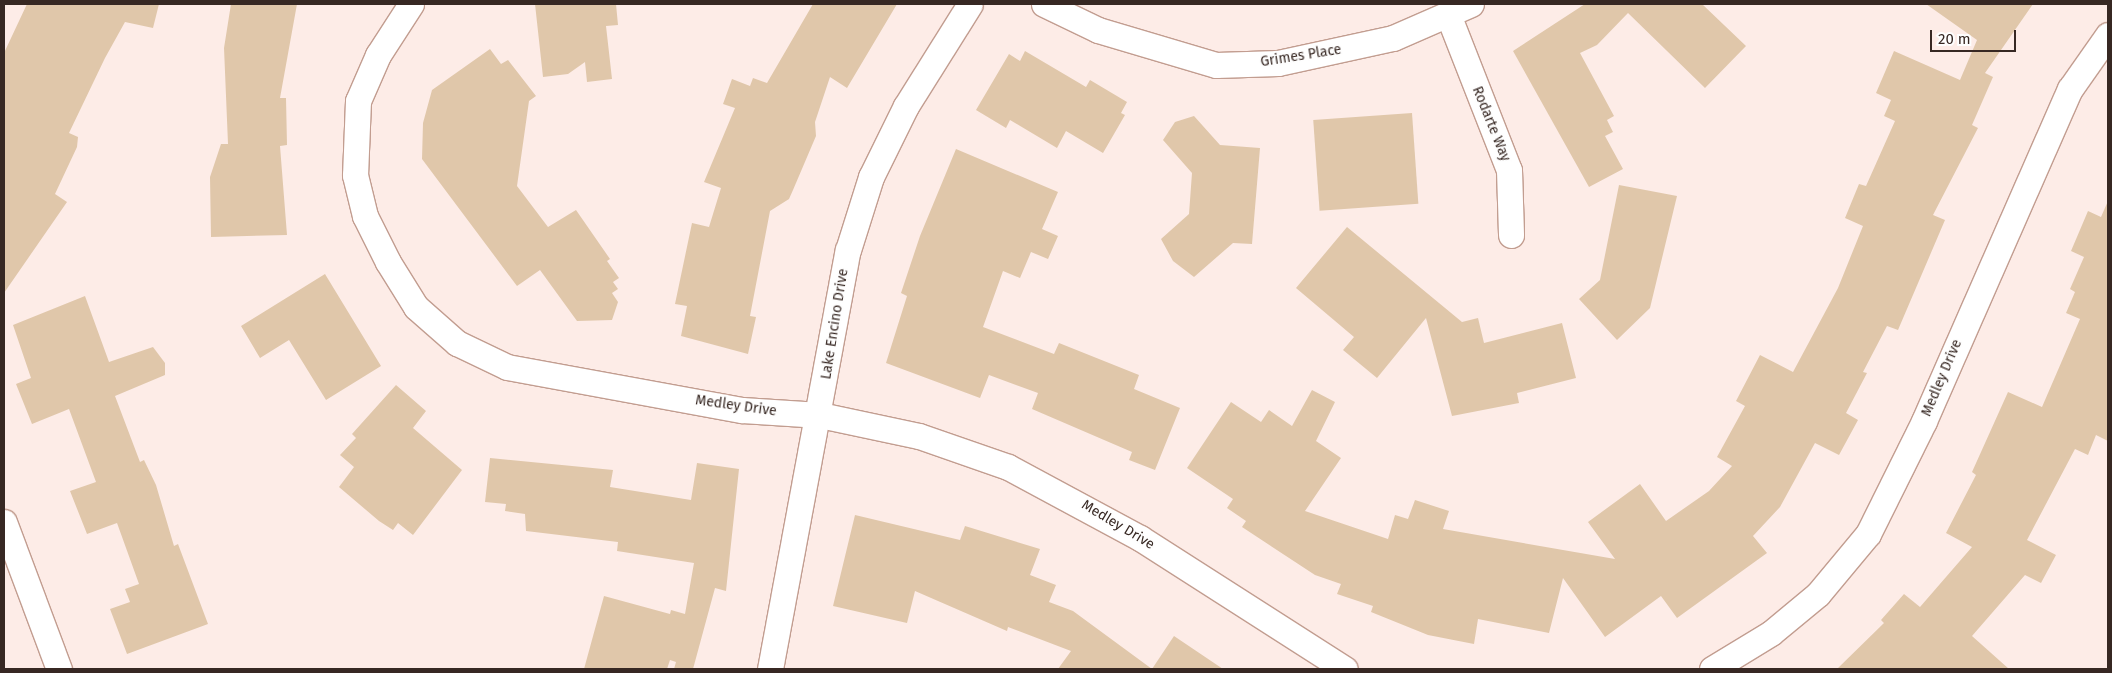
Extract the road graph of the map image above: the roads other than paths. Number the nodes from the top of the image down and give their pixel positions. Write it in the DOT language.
graph roads {
  1 [pos="411,4"];
  2 [pos="970,4"];
  3 [pos="1044,4"];
  4 [pos="1471,4"];
  5 [pos="1449,17"];
  6 [pos="2108,35"];
  7 [pos="1511,235"];
  8 [pos="820,415"];
  9 [pos="4,522"];
  10 [pos="59,669"];
  11 [pos="770,669"];
  12 [pos="1345,669"];
  13 [pos="1712,669"];
  1 -- 8 [label="street, Medley Drive"];
  2 -- 8 [label="street, Lake Encino Drive"];
  3 -- 5 [label="street, Grimes Place"];
  4 -- 5 [label="street, Grimes Place"];
  5 -- 7 [label="street, Rodarte Way"];
  6 -- 13 [label="street, Medley Drive"];
  8 -- 11 [label="street, Lake Encino Drive"];
  8 -- 12 [label="street, Medley Drive"];
  9 -- 10 [label="street"];
}
